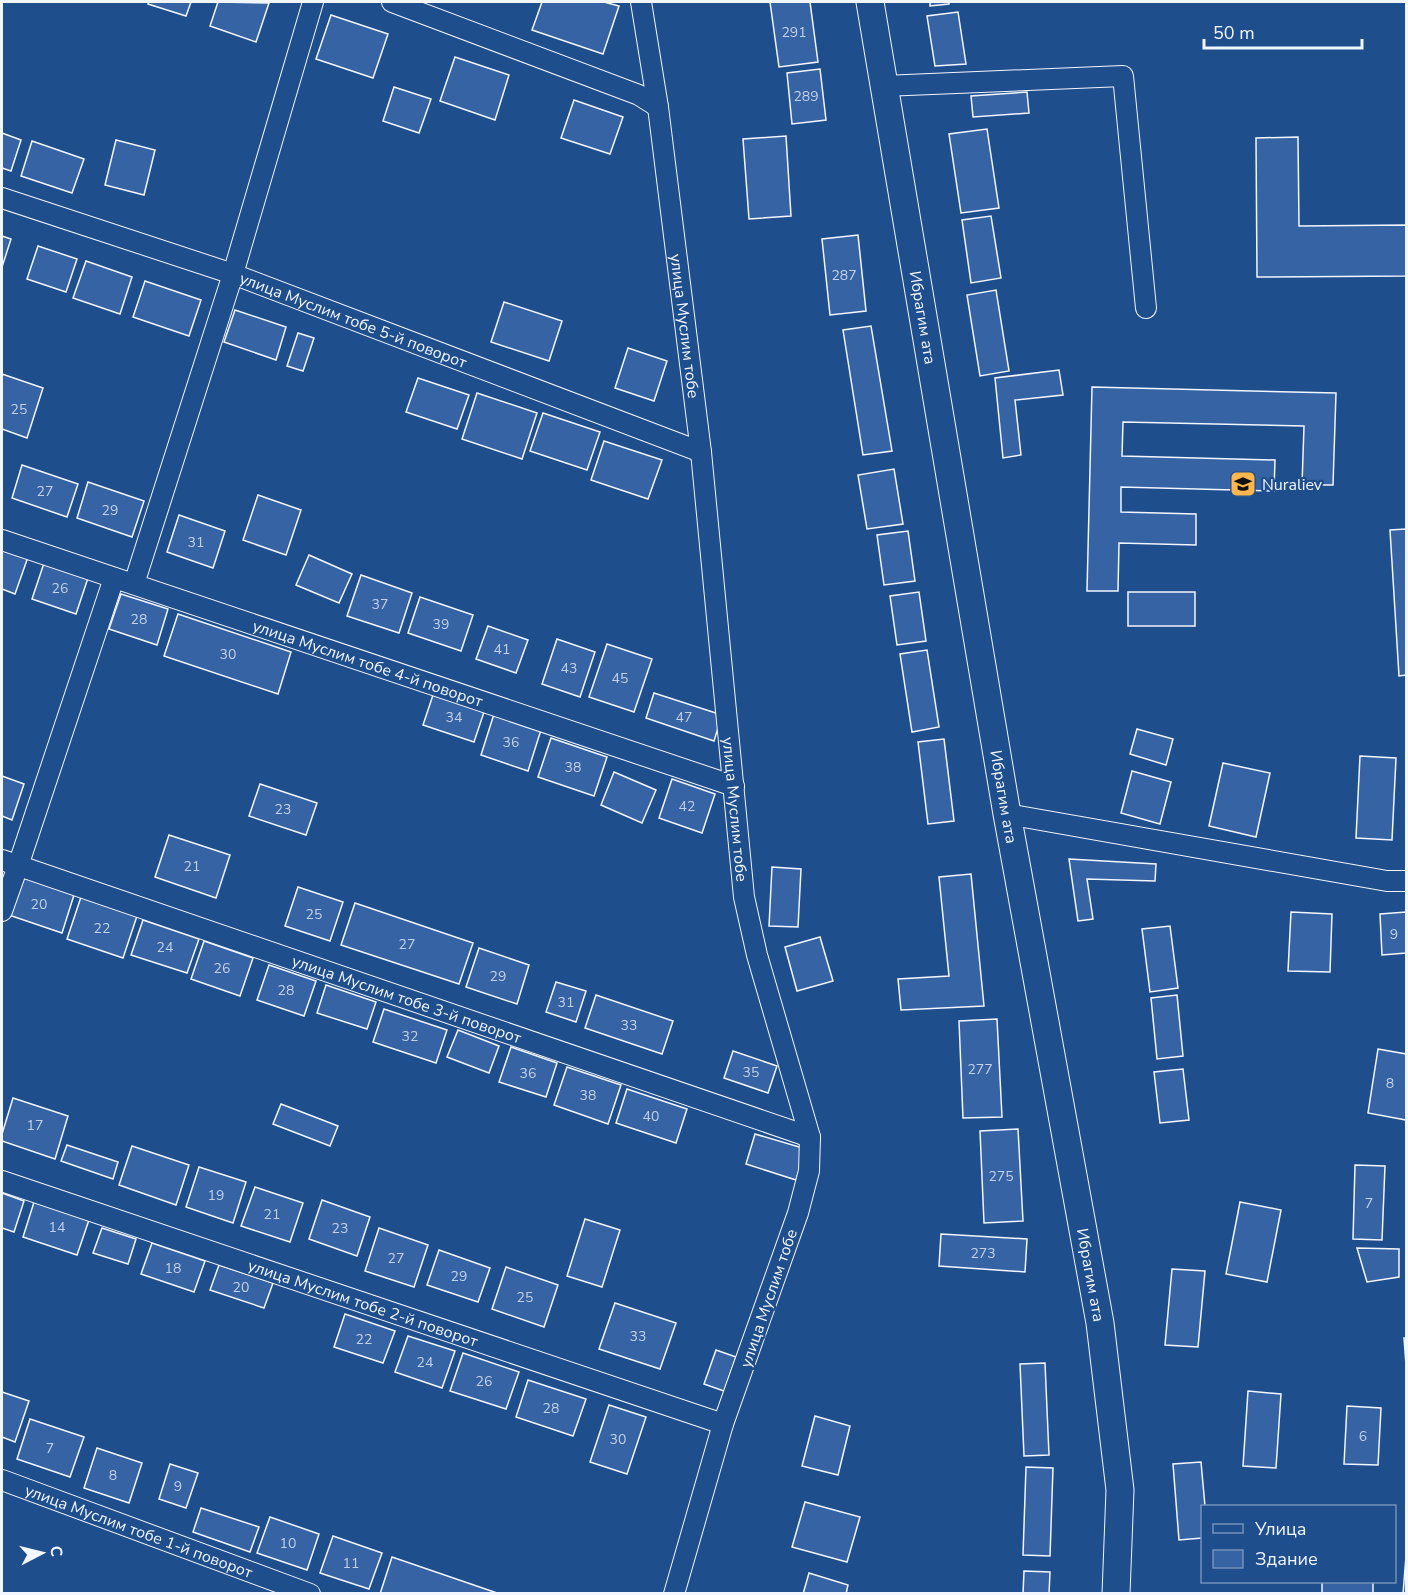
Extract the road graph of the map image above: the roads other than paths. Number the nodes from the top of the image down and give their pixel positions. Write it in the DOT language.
graph roads {
  1 [pos="313,2"];
  2 [pos="392,2"];
  3 [pos="640,2"];
  4 [pos="870,2"];
  5 [pos="883,86"];
  6 [pos="658,107"];
  7 [pos="2,198"];
  8 [pos="233,274"];
  9 [pos="1146,308"];
  10 [pos="700,452"];
  11 [pos="2,540"];
  12 [pos="114,578"];
  13 [pos="134,584"];
  14 [pos="734,786"];
  15 [pos="1007,814"];
  16 [pos="10,863"];
  17 [pos="1407,881"];
  18 [pos="2,911"];
  19 [pos="810,1137"];
  20 [pos="2,1181"];
  21 [pos="723,1424"];
  22 [pos="2,1480"];
  23 [pos="310,1593"];
  24 [pos="674,1593"];
  25 [pos="1116,1593"];
  1 -- 8 [label="street"];
  2 -- 6 [label="street"];
  3 -- 6 [label="street, улица Муслим тобе"];
  4 -- 5 [label="street, Ибрагим ата"];
  5 -- 9 [label="street"];
  5 -- 15 [label="street, Ибрагим ата"];
  6 -- 10 [label="street, улица Муслим тобе"];
  7 -- 8 [label="street, улица Муслим тобе 5-й поворот"];
  8 -- 10 [label="street, улица Муслим тобе 5-й поворот"];
  8 -- 13 [label="street"];
  10 -- 14 [label="street, улица Муслим тобе"];
  11 -- 12 [label="street, улица Муслим тобе 4-й поворот"];
  12 -- 13 [label="street, улица Муслим тобе 4-й поворот"];
  12 -- 16 [label="street"];
  13 -- 14 [label="street, улица Муслим тобе 4-й поворот"];
  14 -- 19 [label="street, улица Муслим тобе"];
  15 -- 17 [label="street"];
  15 -- 25 [label="street, Ибрагим ата"];
  16 -- 18 [label="street"];
  16 -- 19 [label="street, улица Муслим тобе 3-й поворот"];
  19 -- 21 [label="street, улица Муслим тобе"];
  20 -- 21 [label="street, улица Муслим тобе 2-й поворот"];
  21 -- 24 [label="street, улица Муслим тобе"];
  22 -- 23 [label="street, улица Муслим тобе 1-й поворот"];
}
